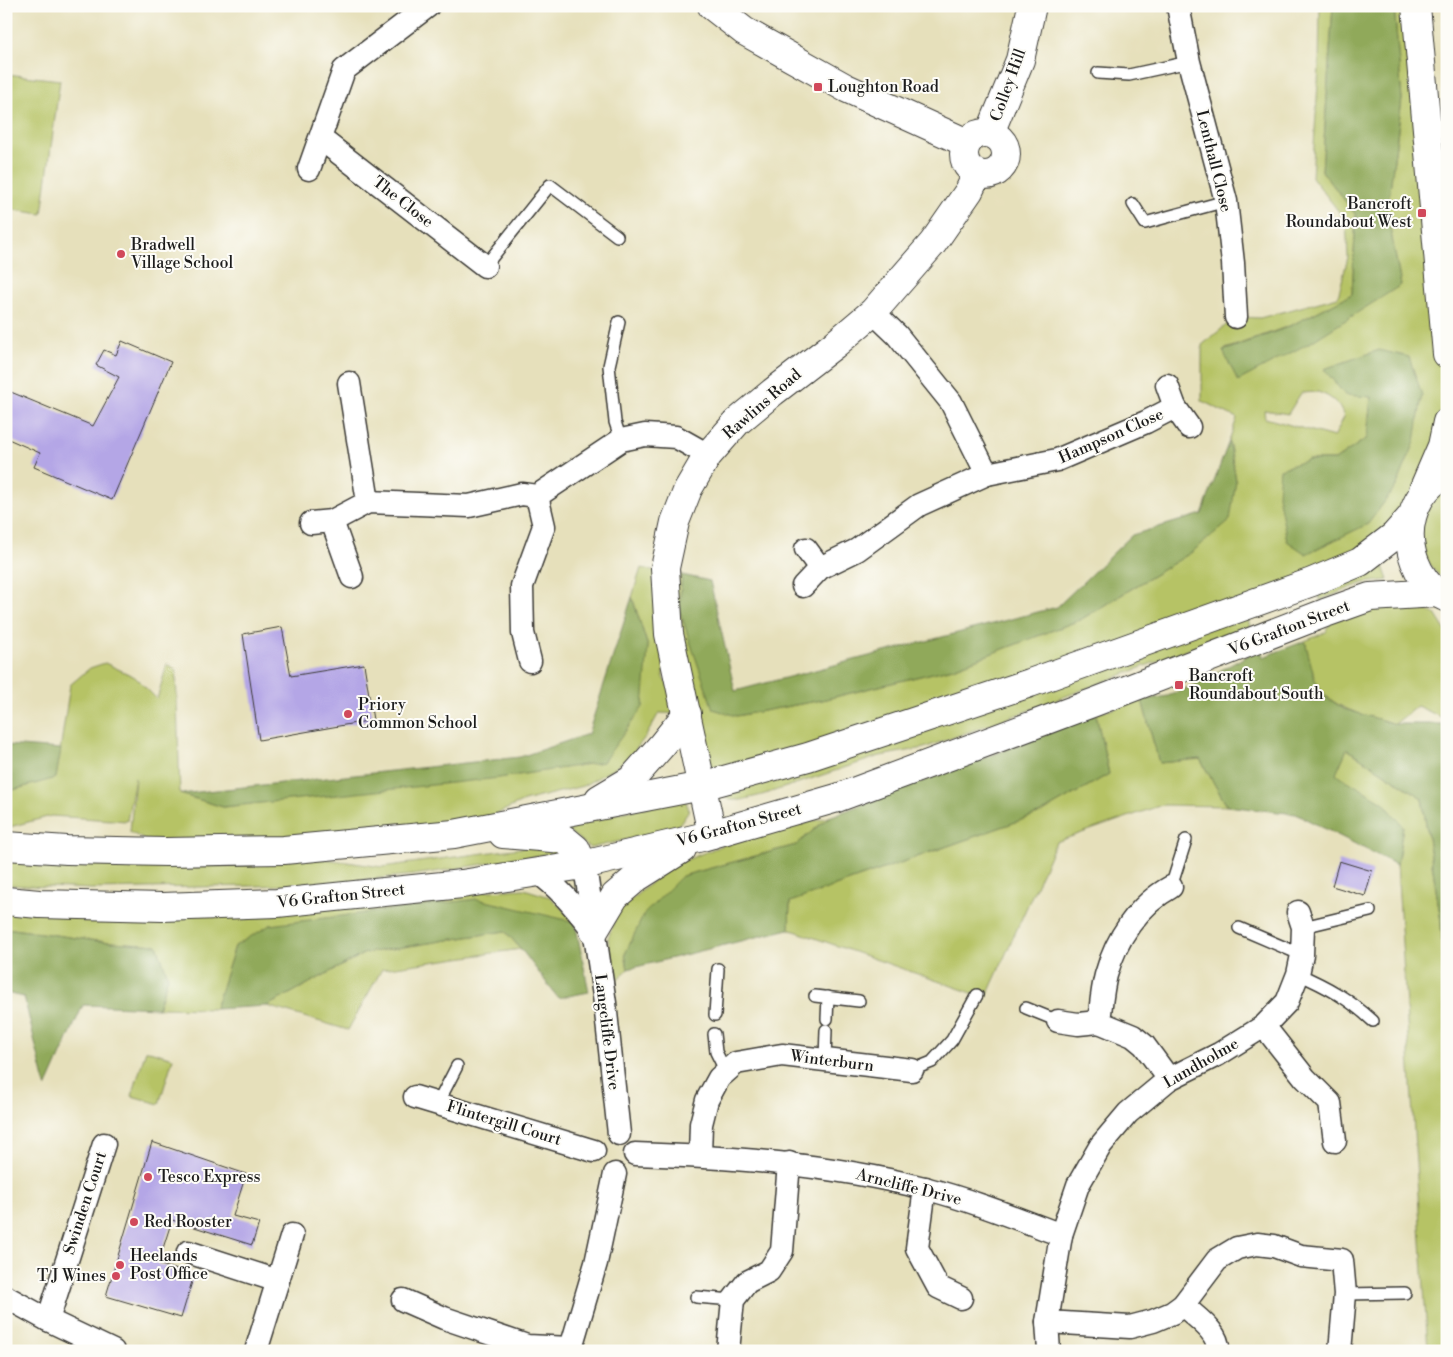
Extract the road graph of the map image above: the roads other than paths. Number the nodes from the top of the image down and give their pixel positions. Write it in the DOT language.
graph roads {
  1 [pos="428,6"];
  2 [pos="712,6"];
  3 [pos="1032,6"];
  4 [pos="1178,6"];
  5 [pos="1416,6"];
  6 [pos="1189,62"];
  7 [pos="1098,73"];
  8 [pos="978,138"];
  9 [pos="321,139"];
  10 [pos="309,169"];
  11 [pos="977,174"];
  12 [pos="1226,201"];
  13 [pos="1133,204"];
  14 [pos="617,236"];
  15 [pos="485,266"];
  16 [pos="873,312"];
  17 [pos="1236,317"];
  18 [pos="619,322"];
  19 [pos="1447,354"];
  20 [pos="350,382"];
  21 [pos="1167,385"];
  22 [pos="1175,407"];
  23 [pos="1447,422"];
  24 [pos="1189,427"];
  25 [pos="621,440"];
  26 [pos="708,455"];
  27 [pos="1447,473"];
  28 [pos="987,474"];
  29 [pos="537,496"];
  30 [pos="368,502"];
  31 [pos="1416,507"];
  32 [pos="806,549"];
  33 [pos="820,568"];
  34 [pos="352,577"];
  35 [pos="803,586"];
  36 [pos="1443,598"];
  37 [pos="530,661"];
  38 [pos="687,714"];
  39 [pos="702,786"];
  40 [pos="582,809"];
  41 [pos="454,834"];
  42 [pos="707,835"];
  43 [pos="1186,840"];
  44 [pos="6,846"];
  45 [pos="583,865"];
  46 [pos="538,872"];
  47 [pos="1171,887"];
  48 [pos="6,901"];
  49 [pos="1370,912"];
  50 [pos="1300,920"];
  51 [pos="1239,928"];
  52 [pos="594,931"];
  53 [pos="1300,964"];
  54 [pos="718,969"];
  55 [pos="977,995"];
  56 [pos="815,996"];
  57 [pos="828,997"];
  58 [pos="859,1001"];
  59 [pos="1026,1008"];
  60 [pos="715,1015"];
  61 [pos="1058,1021"];
  62 [pos="1099,1022"];
  63 [pos="1373,1022"];
  64 [pos="1264,1026"];
  65 [pos="714,1034"];
  66 [pos="825,1060"];
  67 [pos="456,1066"];
  68 [pos="912,1070"];
  69 [pos="726,1072"];
  70 [pos="1169,1080"];
  71 [pos="415,1097"];
  72 [pos="438,1103"];
  73 [pos="619,1134"];
  74 [pos="1335,1141"];
  75 [pos="104,1144"];
  76 [pos="594,1151"];
  77 [pos="635,1154"];
  78 [pos="700,1156"];
  79 [pos="789,1163"];
  80 [pos="615,1174"];
  81 [pos="925,1188"];
  82 [pos="1061,1234"];
  83 [pos="292,1235"];
  84 [pos="188,1252"];
  85 [pos="278,1281"];
  86 [pos="1404,1293"];
  87 [pos="1345,1294"];
  88 [pos="6,1297"];
  89 [pos="696,1297"];
  90 [pos="961,1298"];
  91 [pos="403,1300"];
  92 [pos="733,1300"];
  93 [pos="1183,1305"];
  94 [pos="48,1320"];
  95 [pos="1047,1322"];
  96 [pos="571,1349"];
  97 [pos="113,1351"];
  98 [pos="256,1351"];
  99 [pos="728,1351"];
  100 [pos="1048,1351"];
  101 [pos="1218,1351"];
  102 [pos="1340,1351"];
  1 -- 9 [label="street"];
  2 -- 8 [label="street"];
  3 -- 8 [label="street, Colley Hill"];
  4 -- 6 [label="street, Lenthall Close"];
  5 -- 19 [label="street"];
  6 -- 7 [label="lane"];
  6 -- 12 [label="street, Lenthall Close"];
  8 -- 11 [label="street"];
  8 -- 11 [label="street"];
  9 -- 10 [label="street"];
  9 -- 15 [label="street, The Close"];
  11 -- 16 [label="street, Rawlins Road"];
  12 -- 13 [label="lane"];
  12 -- 17 [label="street, Lenthall Close"];
  14 -- 15 [label="lane"];
  16 -- 26 [label="street, Rawlins Road"];
  16 -- 28 [label="street"];
  18 -- 25 [label="lane"];
  20 -- 30 [label="street"];
  21 -- 22 [label="street, Hampson Close"];
  22 -- 24 [label="street, Hampson Close"];
  22 -- 28 [label="street, Hampson Close"];
  23 -- 31 [label="street"];
  25 -- 26 [label="street"];
  25 -- 29 [label="street"];
  26 -- 38 [label="street, Rawlins Road"];
  27 -- 31 [label="street"];
  28 -- 33 [label="street, Hampson Close"];
  29 -- 30 [label="street"];
  29 -- 37 [label="street"];
  30 -- 34 [label="street"];
  31 -- 36 [label="street"];
  31 -- 39 [label="street"];
  32 -- 33 [label="street"];
  33 -- 35 [label="street, Hampson Close"];
  36 -- 42 [label="street, V6 Grafton Street"];
  38 -- 39 [label="street, Rawlins Road"];
  38 -- 40 [label="street"];
  39 -- 40 [label="street"];
  39 -- 42 [label="street, Rawlins Road"];
  40 -- 41 [label="street"];
  41 -- 44 [label="street"];
  41 -- 45 [label="street"];
  42 -- 45 [label="street, V6 Grafton Street"];
  42 -- 52 [label="street"];
  43 -- 47 [label="lane"];
  45 -- 46 [label="street, V6 Grafton Street"];
  45 -- 52 [label="street, Langcliffe Drive"];
  46 -- 48 [label="street, V6 Grafton Street"];
  46 -- 52 [label="street, Langcliffe Drive"];
  47 -- 62 [label="street"];
  49 -- 50 [label="lane"];
  50 -- 53 [label="street, Lundholme"];
  51 -- 53 [label="lane"];
  52 -- 73 [label="street, Langcliffe Drive"];
  53 -- 63 [label="lane"];
  53 -- 64 [label="street, Lundholme"];
  54 -- 60 [label="lane"];
  55 -- 68 [label="lane"];
  56 -- 57 [label="lane"];
  57 -- 58 [label="lane"];
  57 -- 66 [label="lane"];
  59 -- 61 [label="lane"];
  61 -- 62 [label="street"];
  62 -- 70 [label="street"];
  64 -- 70 [label="street, Lundholme"];
  64 -- 74 [label="street"];
  65 -- 69 [label="lane"];
  66 -- 68 [label="street, Winterburn"];
  66 -- 69 [label="street, Winterburn"];
  67 -- 72 [label="lane"];
  69 -- 78 [label="street, Winterburn"];
  70 -- 82 [label="street, Lundholme"];
  71 -- 72 [label="street, Flintergill Court"];
  72 -- 76 [label="street, Flintergill Court"];
  73 -- 76 [label="street"];
  73 -- 77 [label="street"];
  75 -- 94 [label="street, Swinden Court"];
  76 -- 80 [label="street"];
  77 -- 78 [label="street, Arncliffe Drive"];
  77 -- 80 [label="street"];
  78 -- 79 [label="street, Arncliffe Drive"];
  79 -- 81 [label="street, Arncliffe Drive"];
  79 -- 92 [label="street"];
  80 -- 96 [label="street"];
  81 -- 82 [label="street, Arncliffe Drive"];
  81 -- 90 [label="street"];
  82 -- 95 [label="street"];
  83 -- 85 [label="street"];
  84 -- 85 [label="street"];
  85 -- 98 [label="street"];
  86 -- 87 [label="lane"];
  87 -- 93 [label="street"];
  87 -- 102 [label="street"];
  88 -- 94 [label="street"];
  89 -- 92 [label="lane"];
  91 -- 96 [label="street"];
  92 -- 99 [label="street"];
  93 -- 95 [label="street"];
  93 -- 101 [label="street"];
  94 -- 97 [label="street"];
  95 -- 100 [label="street"];
}
